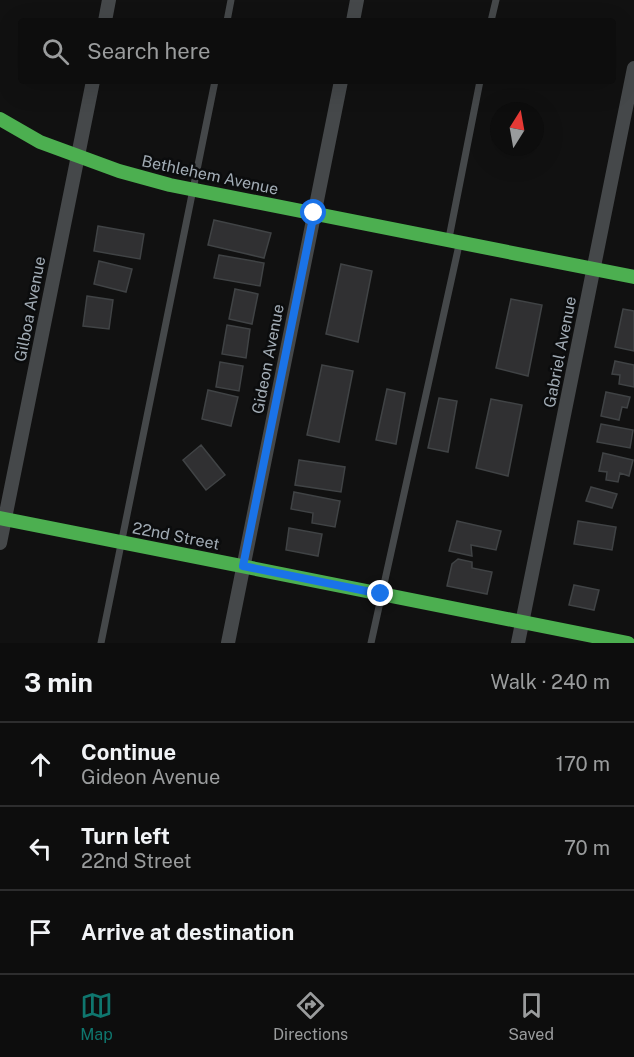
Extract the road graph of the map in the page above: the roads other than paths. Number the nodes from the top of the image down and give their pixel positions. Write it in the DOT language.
graph roads {
  1 [pos="109,0"];
  2 [pos="231,0"];
  3 [pos="357,0"];
  4 [pos="496,0"];
  5 [pos="106,18"];
  6 [pos="228,18"];
  7 [pos="354,18"];
  8 [pos="492,18"];
  9 [pos="634,68"];
  10 [pos="92,84"];
  11 [pos="214,84"];
  12 [pos="340,84"];
  13 [pos="480,84"];
  14 [pos="0,119"];
  15 [pos="78,156"];
  16 [pos="195,190"];
  17 [pos="314,213"];
  18 [pos="454,241"];
  19 [pos="594,269"];
  20 [pos="634,277"];
  21 [pos="2,519"];
  22 [pos="121,542"];
  23 [pos="0,543"];
  24 [pos="243,566"];
  25 [pos="381,594"];
  26 [pos="523,622"];
  27 [pos="100,643"];
  28 [pos="228,643"];
  29 [pos="371,643"];
  30 [pos="518,643"];
  31 [pos="628,643"];
  1 -- 5 [label="street"];
  2 -- 6 [label="lane"];
  3 -- 7 [label="street"];
  4 -- 8 [label="lane"];
  9 -- 19 [label="street, Gabriel Avenue"];
  10 -- 15 [label="street, Gilboa Avenue"];
  11 -- 16 [label="lane"];
  12 -- 17 [label="street, Gideon Avenue"];
  13 -- 18 [label="lane"];
  14 -- 15 [label="main road, Bethlehem Avenue"];
  15 -- 16 [label="main road, Bethlehem Avenue"];
  15 -- 21 [label="street, Gilboa Avenue"];
  16 -- 17 [label="main road, Bethlehem Avenue"];
  16 -- 22 [label="lane"];
  17 -- 18 [label="main road, Bethlehem Avenue"];
  17 -- 24 [label="street, Gideon Avenue"];
  18 -- 19 [label="main road, Bethlehem Avenue"];
  18 -- 25 [label="lane"];
  19 -- 20 [label="main road, Bethlehem Avenue"];
  19 -- 26 [label="street, Gabriel Avenue"];
  21 -- 22 [label="main road, 22nd Street"];
  21 -- 23 [label="street, Gilboa Avenue"];
  22 -- 24 [label="main road, 22nd Street"];
  22 -- 27 [label="lane"];
  24 -- 25 [label="main road, 22nd Street"];
  24 -- 28 [label="street, Gideon Avenue"];
  25 -- 26 [label="main road, 22nd Street"];
  25 -- 29 [label="lane"];
  26 -- 30 [label="street, Gabriel Avenue"];
  26 -- 31 [label="main road, 22nd Street"];
}
